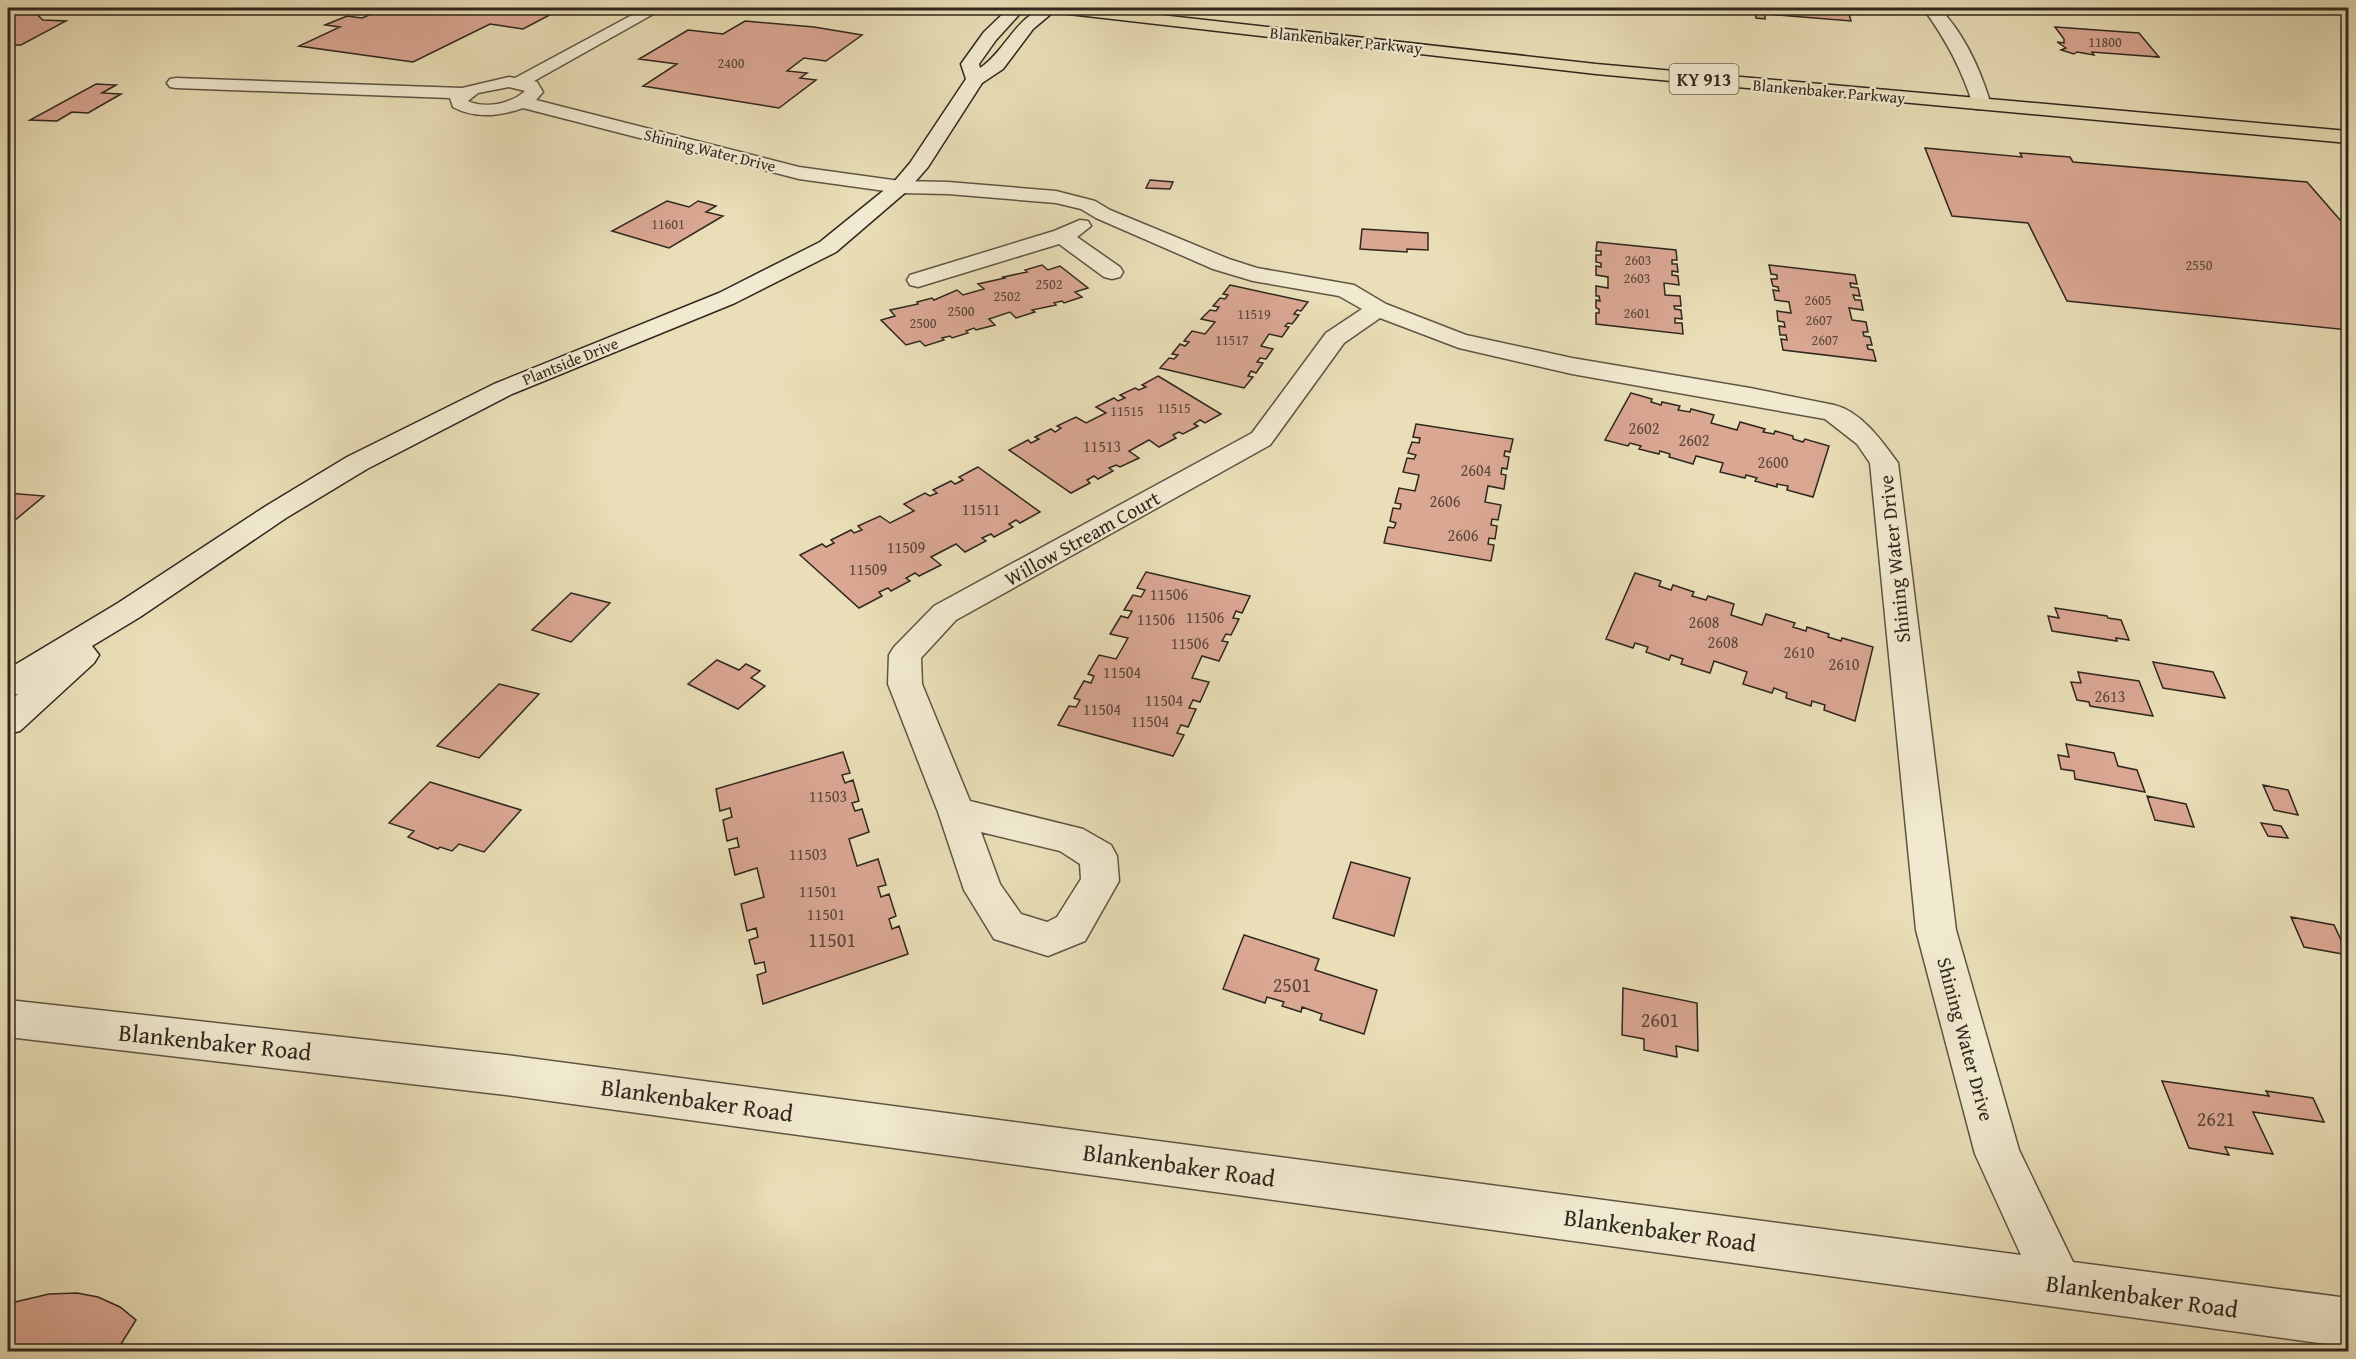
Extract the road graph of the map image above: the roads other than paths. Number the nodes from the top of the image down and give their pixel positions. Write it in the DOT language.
graph roads {
  1 [pos="657,8"];
  2 [pos="1017,8"];
  3 [pos="1050,8"];
  4 [pos="1060,8"];
  5 [pos="1206,8"];
  6 [pos="1930,8"];
  7 [pos="1501,41"];
  8 [pos="1652,57"];
  9 [pos="975,79"];
  10 [pos="176,82"];
  11 [pos="520,82"];
  12 [pos="463,93"];
  13 [pos="1980,96"];
  14 [pos="2139,101"];
  15 [pos="521,102"];
  16 [pos="2349,137"];
  17 [pos="900,187"];
  18 [pos="1103,214"];
  19 [pos="1062,236"];
  20 [pos="1112,272"];
  21 [pos="918,280"];
  22 [pos="1378,309"];
  23 [pos="129,610"];
  24 [pos="8,685"];
  25 [pos="8,722"];
  26 [pos="956,812"];
  27 [pos="8,1019"];
  28 [pos="2060,1284"];
  29 [pos="2349,1323"];
  1 -- 11 [label="street"];
  2 -- 9 [label="street, Plantside Drive"];
  3 -- 9 [label="street, Plantside Drive"];
  4 -- 13 [label="main road, Blankenbaker Parkway / KY 913"];
  5 -- 7 [label="main road, Blankenbaker Parkway"];
  6 -- 13 [label="street"];
  8 -- 13 [label="main road, Blankenbaker Parkway / KY 913"];
  9 -- 17 [label="street, Plantside Drive"];
  10 -- 12 [label="street"];
  11 -- 12 [label="street"];
  11 -- 15 [label="street"];
  12 -- 15 [label="street"];
  13 -- 14 [label="main road, Blankenbaker Parkway / KY 913"];
  13 -- 16 [label="main road, Blankenbaker Parkway / KY 913"];
  15 -- 17 [label="street, Shining Water Drive"];
  17 -- 18 [label="street, Shining Water Drive"];
  17 -- 23 [label="street, Plantside Drive"];
  18 -- 19 [label="street"];
  18 -- 22 [label="street, Shining Water Drive"];
  19 -- 20 [label="street"];
  19 -- 21 [label="street"];
  22 -- 26 [label="street, Willow Stream Court"];
  22 -- 28 [label="street, Shining Water Drive"];
  23 -- 24 [label="street, Plantside Drive"];
  23 -- 25 [label="street, Plantside Drive"];
  26 -- 26 [label="street, Willow Stream Court"];
  27 -- 28 [label="street, Blankenbaker Road"];
  28 -- 29 [label="street, Blankenbaker Road"];
}
